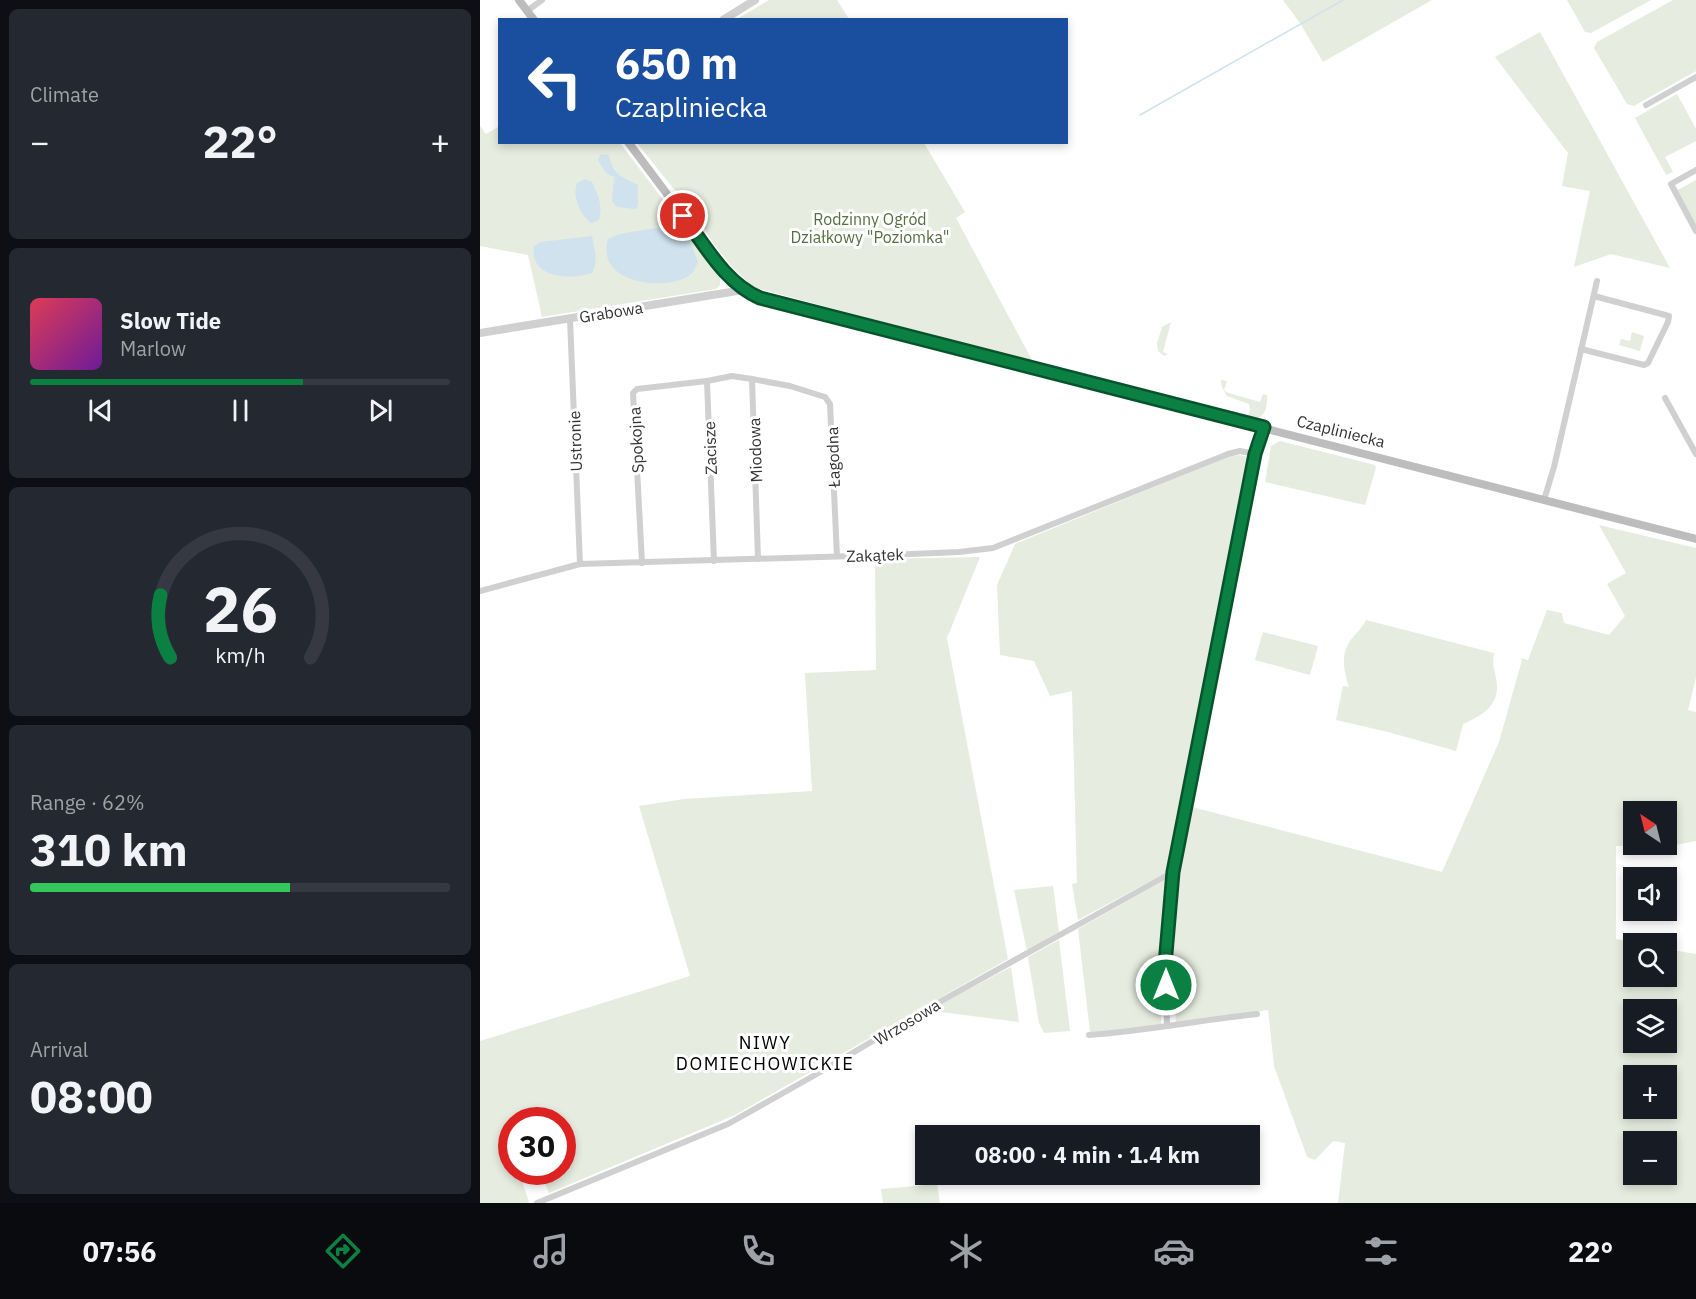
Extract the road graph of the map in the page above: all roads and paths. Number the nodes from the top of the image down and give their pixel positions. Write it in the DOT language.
graph roads {
  1 [pos="519,0"];
  2 [pos="542,0"];
  3 [pos="755,0"];
  4 [pos="527,11"];
  5 [pos="532,18"];
  6 [pos="726,18"];
  7 [pos="1696,77"];
  8 [pos="1646,105"];
  9 [pos="629,144"];
  10 [pos="1696,171"];
  11 [pos="1696,231"];
  12 [pos="1597,281"];
  13 [pos="743,290"];
  14 [pos="1594,296"];
  15 [pos="570,319"];
  16 [pos="480,333"];
  17 [pos="1581,349"];
  18 [pos="752,379"];
  19 [pos="707,381"];
  20 [pos="1665,398"];
  21 [pos="1264,427"];
  22 [pos="1255,454"];
  23 [pos="1696,454"];
  24 [pos="1544,500"];
  25 [pos="1696,539"];
  26 [pos="837,556"];
  27 [pos="758,559"];
  28 [pos="714,561"];
  29 [pos="642,563"];
  30 [pos="580,564"];
  31 [pos="480,591"];
  32 [pos="1173,872"];
  33 [pos="1257,1014"];
  34 [pos="1167,1025"];
  35 [pos="1089,1035"];
  36 [pos="537,1203"];
  1 -- 4 [label="main road"];
  2 -- 4 [label="street"];
  3 -- 6 [label="street"];
  4 -- 5 [label="main road"];
  7 -- 8 [label="street"];
  9 -- 13 [label="main road, Czapliniecka"];
  10 -- 11 [label="street"];
  12 -- 14 [label="street"];
  13 -- 15 [label="street, Grabowa"];
  13 -- 21 [label="main road, Czapliniecka"];
  14 -- 17 [label="street"];
  14 -- 17 [label="street"];
  15 -- 16 [label="street, Grabowa"];
  15 -- 30 [label="street, Ustronie"];
  17 -- 24 [label="street"];
  18 -- 19 [label="street"];
  18 -- 26 [label="street, Łagodna"];
  18 -- 27 [label="street, Miodowa"];
  19 -- 28 [label="street, Zacisze"];
  19 -- 29 [label="street, Spokojna"];
  20 -- 23 [label="street"];
  21 -- 22 [label="street"];
  21 -- 24 [label="main road, Czapliniecka"];
  22 -- 26 [label="street, Zakątek"];
  22 -- 32 [label="street"];
  24 -- 25 [label="main road, Czapliniecka"];
  26 -- 27 [label="street, Zakątek"];
  27 -- 28 [label="street, Zakątek"];
  28 -- 29 [label="street, Zakątek"];
  29 -- 30 [label="street, Zakątek"];
  30 -- 31 [label="street, Zakątek"];
  32 -- 34 [label="street"];
  32 -- 36 [label="street, Wrzosowa"];
  33 -- 34 [label="street"];
  34 -- 35 [label="street"];
}
